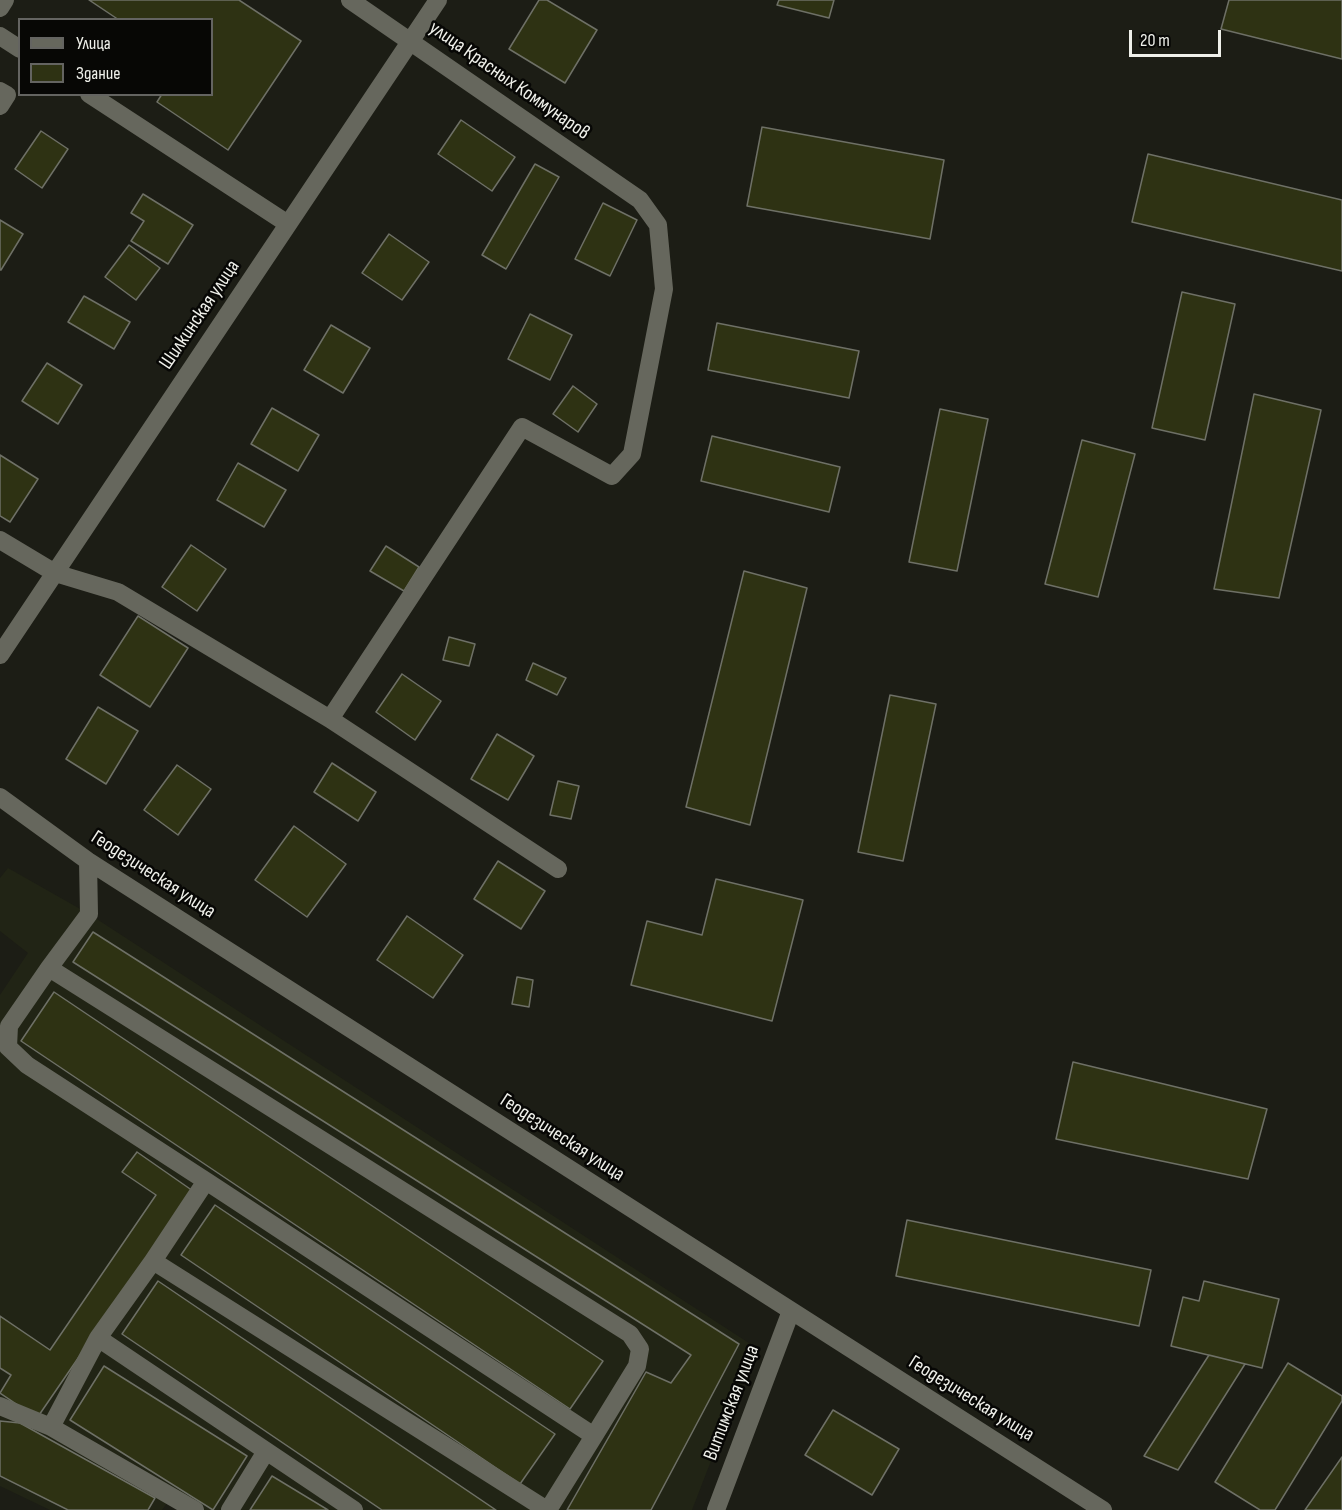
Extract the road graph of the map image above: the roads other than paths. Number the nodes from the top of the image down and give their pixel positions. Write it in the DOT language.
graph roads {
  1 [pos="5,0"];
  2 [pos="350,0"];
  3 [pos="438,0"];
  4 [pos="0,8"];
  5 [pos="0,36"];
  6 [pos="411,40"];
  7 [pos="18,48"];
  8 [pos="0,91"];
  9 [pos="92,96"];
  10 [pos="0,106"];
  11 [pos="288,224"];
  12 [pos="0,540"];
  13 [pos="55,573"];
  14 [pos="0,655"];
  15 [pos="330,719"];
  16 [pos="0,797"];
  17 [pos="88,861"];
  18 [pos="558,869"];
  19 [pos="49,968"];
  20 [pos="206,1181"];
  21 [pos="153,1261"];
  22 [pos="791,1311"];
  23 [pos="98,1338"];
  24 [pos="0,1406"];
  25 [pos="51,1426"];
  26 [pos="594,1436"];
  27 [pos="265,1453"];
  28 [pos="195,1510"];
  29 [pos="230,1510"];
  30 [pos="354,1510"];
  31 [pos="548,1510"];
  32 [pos="716,1510"];
  33 [pos="1104,1510"];
  1 -- 4 [label="street"];
  2 -- 6 [label="street, улица Красных Коммунаров"];
  3 -- 6 [label="street, Шилкинская улица"];
  5 -- 7 [label="street"];
  6 -- 11 [label="street, Шилкинская улица"];
  6 -- 15 [label="street, улица Красных Коммунаров"];
  8 -- 10 [label="street"];
  9 -- 11 [label="street"];
  11 -- 13 [label="street, Шилкинская улица"];
  12 -- 13 [label="street"];
  13 -- 14 [label="street, Шилкинская улица"];
  13 -- 15 [label="street"];
  15 -- 18 [label="street"];
  16 -- 17 [label="street, Геодезическая улица"];
  17 -- 19 [label="street"];
  17 -- 22 [label="street, Геодезическая улица"];
  19 -- 20 [label="street"];
  19 -- 26 [label="street"];
  20 -- 21 [label="street"];
  20 -- 26 [label="street"];
  21 -- 23 [label="street"];
  21 -- 31 [label="street"];
  22 -- 32 [label="street, Витимская улица"];
  22 -- 33 [label="street, Геодезическая улица"];
  23 -- 25 [label="street"];
  23 -- 27 [label="street"];
  24 -- 25 [label="street"];
  25 -- 28 [label="street"];
  26 -- 31 [label="street"];
  27 -- 29 [label="street"];
  27 -- 30 [label="street"];
}
